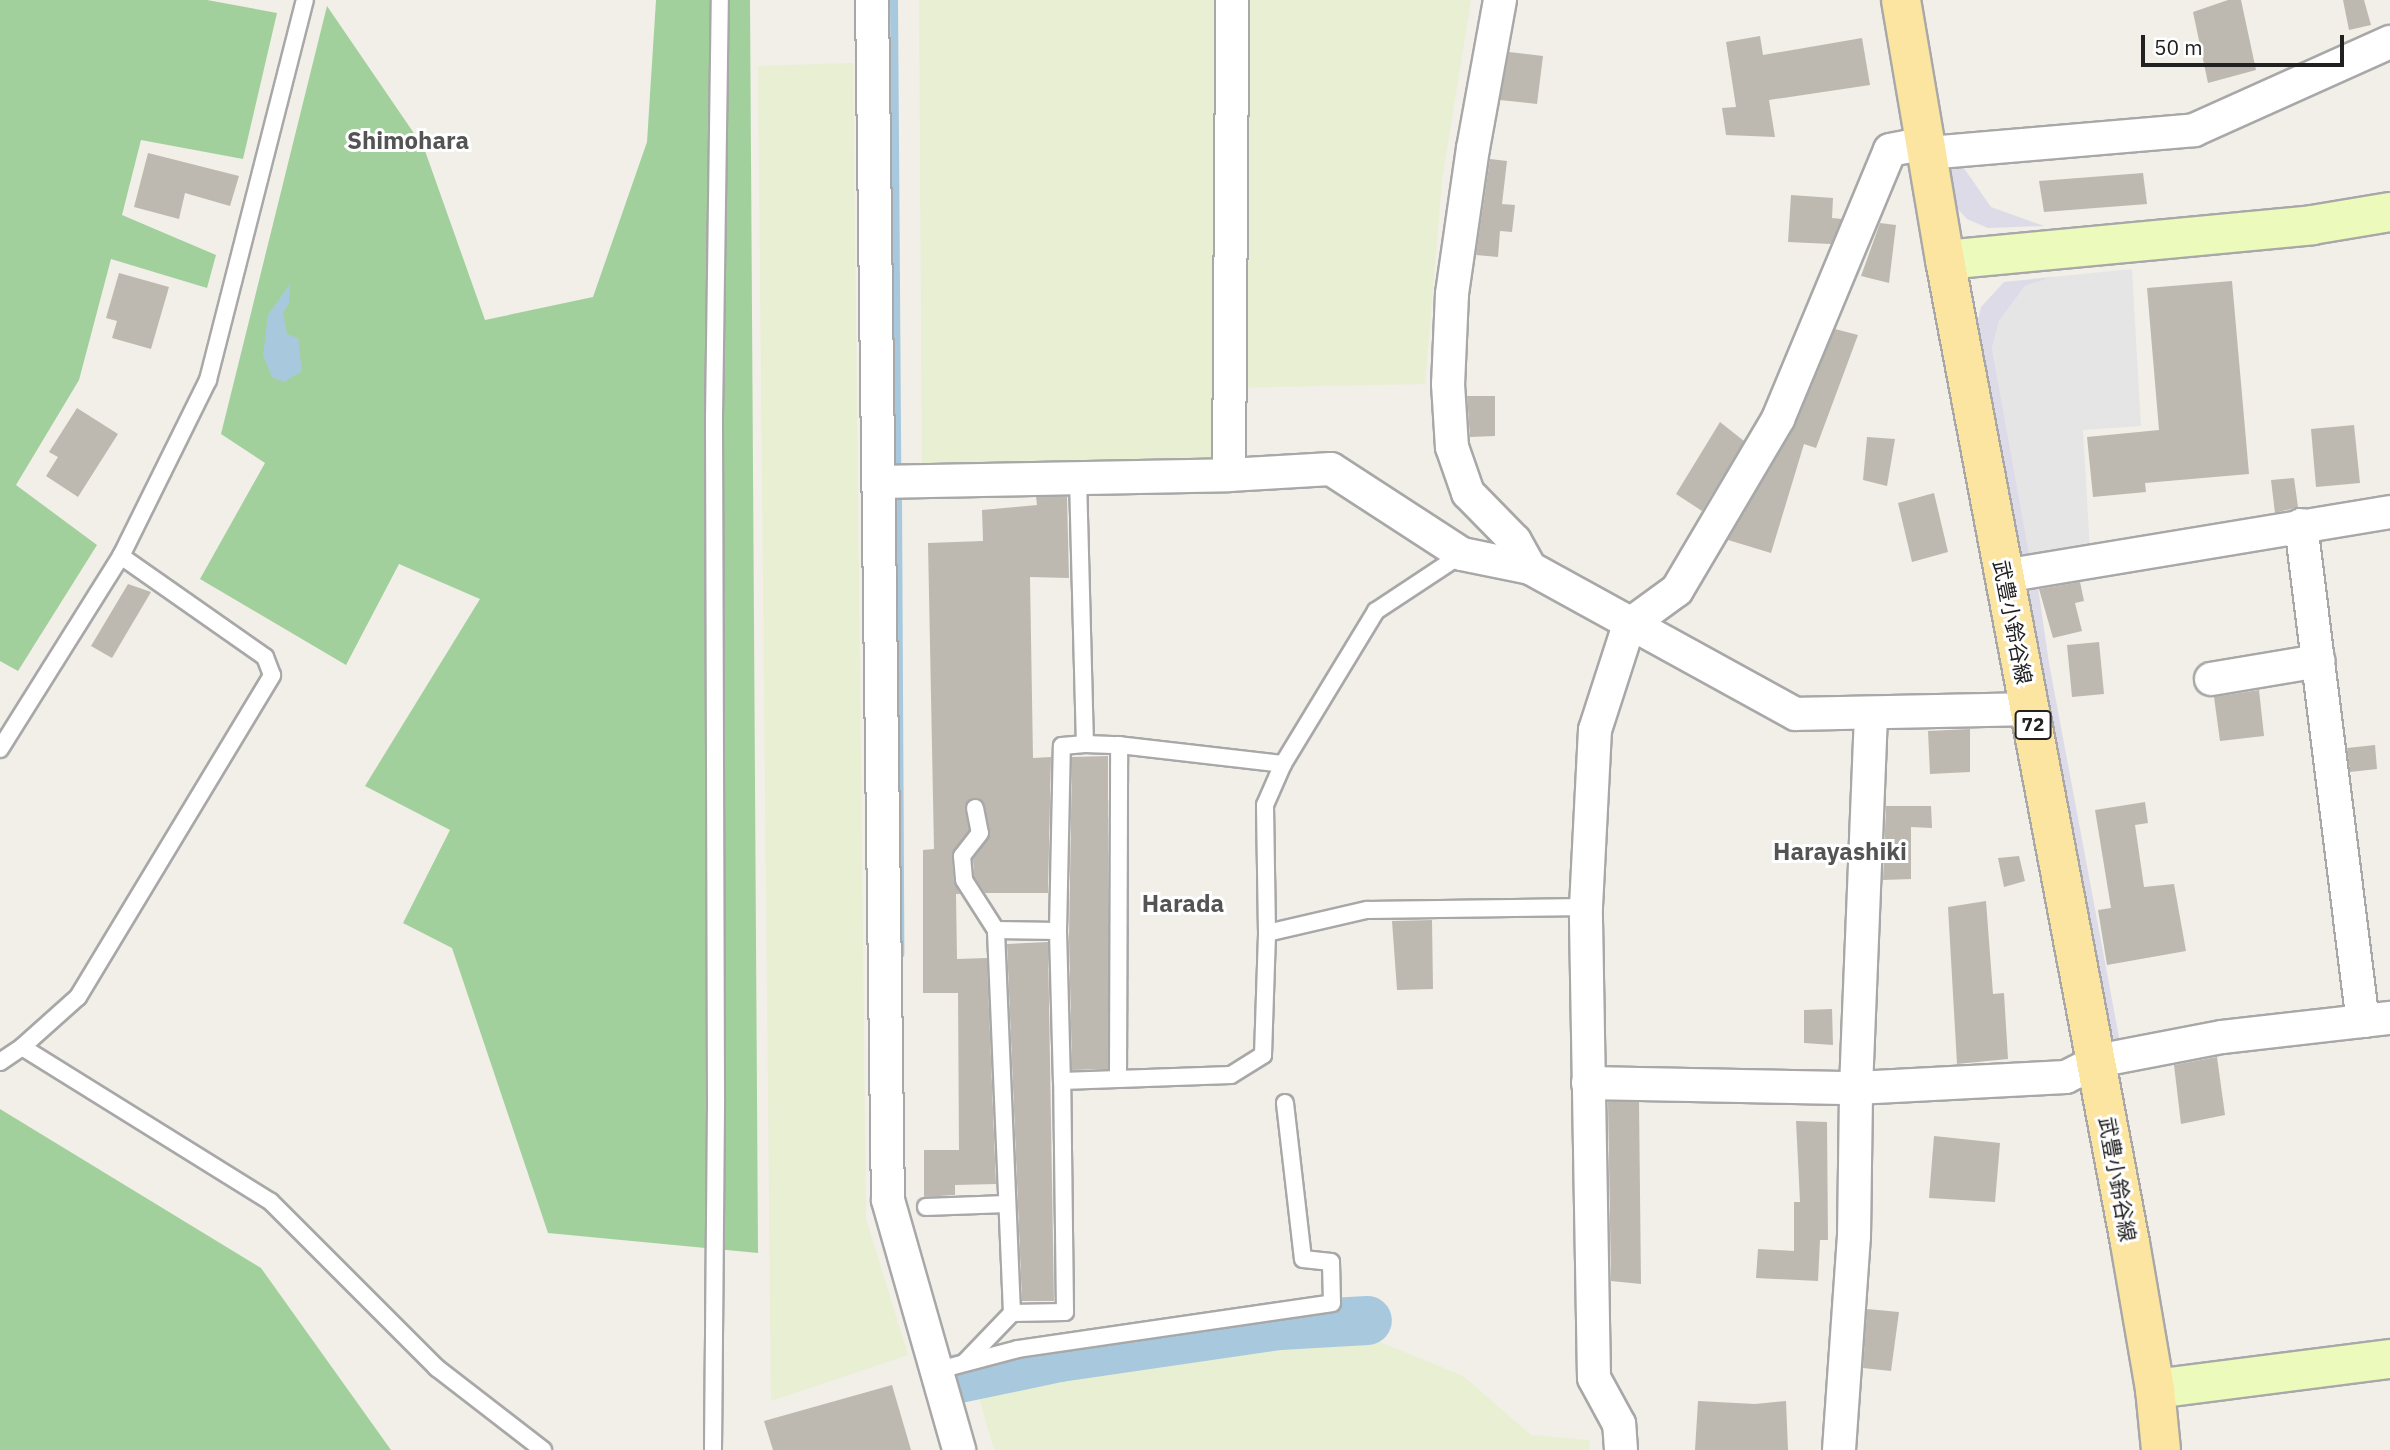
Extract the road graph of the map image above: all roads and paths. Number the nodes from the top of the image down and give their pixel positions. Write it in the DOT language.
graph roads {
  1 [pos="304,0"];
  2 [pos="720,0"];
  3 [pos="872,0"];
  4 [pos="1232,0"];
  5 [pos="1500,0"];
  6 [pos="1901,0"];
  7 [pos="2390,42"];
  8 [pos="1928,148"];
  9 [pos="2390,212"];
  10 [pos="1945,260"];
  11 [pos="1229,475"];
  12 [pos="1078,478"];
  13 [pos="878,482"];
  14 [pos="2390,512"];
  15 [pos="2301,525"];
  16 [pos="1462,554"];
  17 [pos="121,556"];
  18 [pos="1530,568"];
  19 [pos="2004,576"];
  20 [pos="1629,625"];
  21 [pos="2318,661"];
  22 [pos="2211,679"];
  23 [pos="2030,709"];
  24 [pos="1871,714"];
  25 [pos="1085,744"];
  26 [pos="1119,745"];
  27 [pos="0,749"];
  28 [pos="1283,764"];
  29 [pos="975,808"];
  30 [pos="1586,907"];
  31 [pos="996,930"];
  32 [pos="1058,931"];
  33 [pos="1268,933"];
  34 [pos="2376,1019"];
  35 [pos="22,1047"];
  36 [pos="2097,1061"];
  37 [pos="0,1062"];
  38 [pos="1118,1079"];
  39 [pos="1062,1081"];
  40 [pos="1588,1083"];
  41 [pos="1856,1088"];
  42 [pos="1285,1103"];
  43 [pos="1006,1204"];
  44 [pos="926,1207"];
  45 [pos="1012,1312"];
  46 [pos="2390,1359"];
  47 [pos="950,1367"];
  48 [pos="2155,1389"];
  49 [pos="543,1450"];
  50 [pos="713,1450"];
  51 [pos="959,1450"];
  52 [pos="1621,1450"];
  53 [pos="1839,1450"];
  54 [pos="2161,1450"];
  1 -- 17 [label="lane"];
  2 -- 50 [label="lane"];
  3 -- 13 [label="street"];
  4 -- 11 [label="street"];
  5 -- 18 [label="street"];
  6 -- 8 [label="main road, 武豊小鈴谷線 / 72"];
  7 -- 8 [label="street"];
  8 -- 10 [label="main road, 武豊小鈴谷線 / 72"];
  8 -- 20 [label="street"];
  9 -- 10 [label="street"];
  10 -- 19 [label="main road, 武豊小鈴谷線 / 72"];
  11 -- 12 [label="street"];
  11 -- 16 [label="street"];
  12 -- 13 [label="street"];
  12 -- 25 [label="lane"];
  13 -- 47 [label="street"];
  14 -- 15 [label="street"];
  15 -- 19 [label="street"];
  15 -- 21 [label="street"];
  16 -- 18 [label="street"];
  16 -- 28 [label="lane"];
  17 -- 27 [label="lane"];
  17 -- 35 [label="lane"];
  18 -- 20 [label="street"];
  19 -- 23 [label="main road, 武豊小鈴谷線 / 72"];
  20 -- 24 [label="street"];
  20 -- 30 [label="street"];
  21 -- 22 [label="street"];
  21 -- 34 [label="street"];
  23 -- 24 [label="street"];
  23 -- 36 [label="main road, 武豊小鈴谷線 / 72"];
  24 -- 41 [label="street"];
  25 -- 26 [label="lane"];
  25 -- 32 [label="lane"];
  26 -- 28 [label="lane"];
  26 -- 38 [label="lane"];
  28 -- 33 [label="lane"];
  29 -- 31 [label="lane"];
  30 -- 33 [label="lane"];
  30 -- 40 [label="street"];
  31 -- 32 [label="lane"];
  31 -- 43 [label="lane"];
  32 -- 39 [label="lane"];
  33 -- 38 [label="lane"];
  34 -- 36 [label="street"];
  35 -- 37 [label="lane"];
  35 -- 49 [label="lane"];
  36 -- 41 [label="street"];
  36 -- 48 [label="main road, 武豊小鈴谷線 / 72"];
  38 -- 39 [label="lane"];
  39 -- 45 [label="lane"];
  40 -- 41 [label="street"];
  40 -- 52 [label="street"];
  41 -- 53 [label="street"];
  42 -- 47 [label="lane"];
  43 -- 44 [label="lane"];
  43 -- 45 [label="lane"];
  45 -- 47 [label="lane"];
  46 -- 48 [label="street"];
  47 -- 51 [label="street"];
  48 -- 54 [label="main road, 武豊小鈴谷線 / 72"];
}
